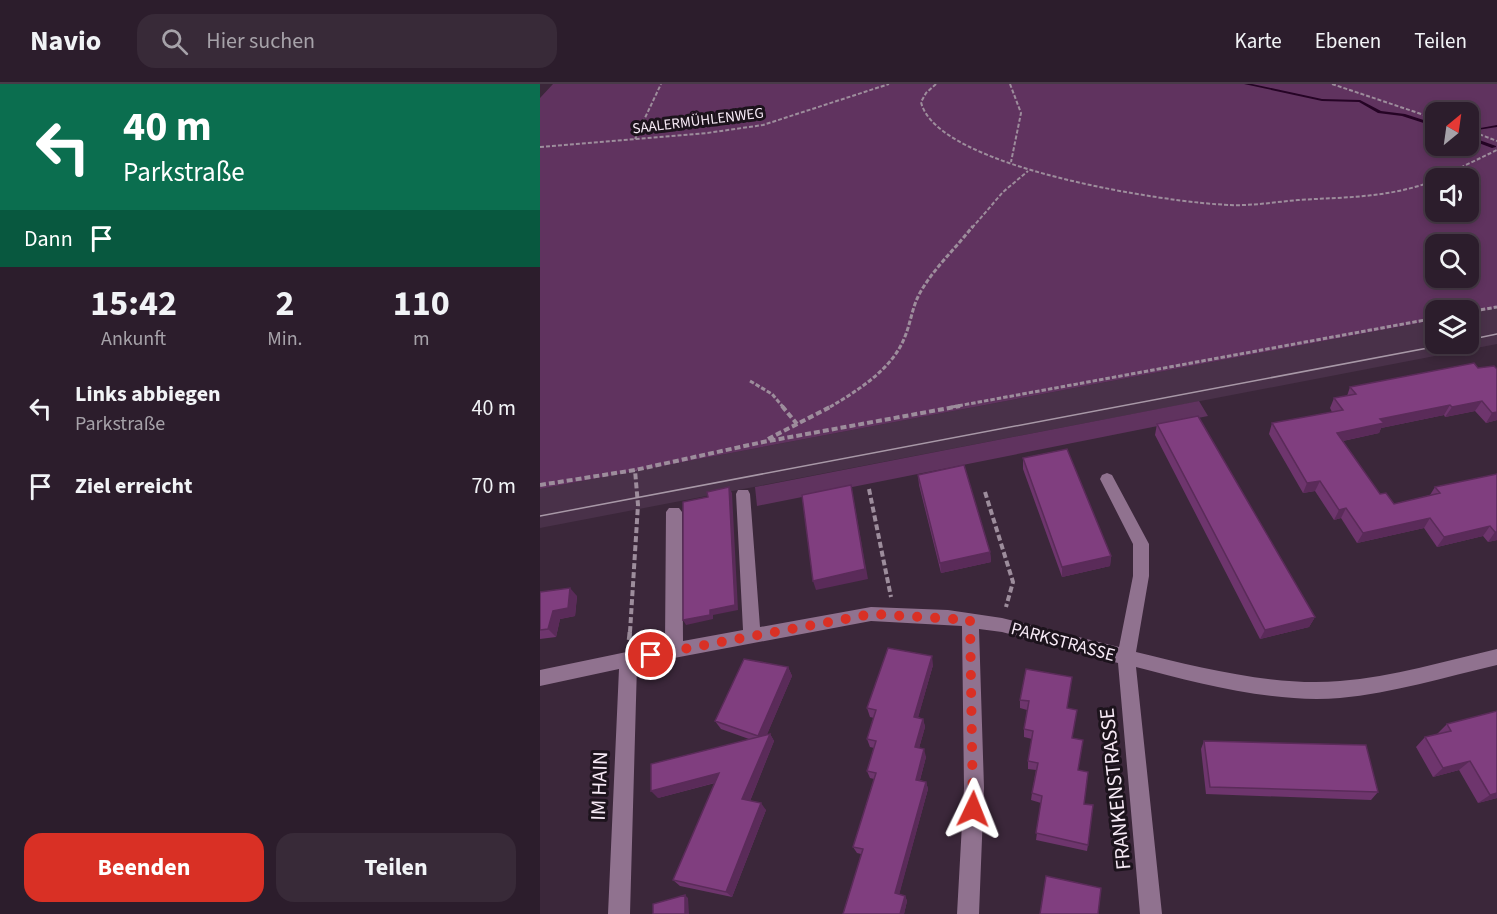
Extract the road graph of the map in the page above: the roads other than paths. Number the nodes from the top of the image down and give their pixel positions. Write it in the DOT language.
graph roads {
  1 [pos="1107,479"];
  2 [pos="743,494"];
  3 [pos="674,512"];
  4 [pos="970,620"];
  5 [pos="753,635"];
  6 [pos="674,651"];
  7 [pos="1497,657"];
  8 [pos="1126,658"];
  9 [pos="628,659"];
  10 [pos="540,678"];
  11 [pos="619,914"];
  12 [pos="968,914"];
  13 [pos="1150,914"];
  1 -- 8 [label="street, FRANKENSTRASSE"];
  2 -- 5 [label="street"];
  3 -- 6 [label="street"];
  4 -- 5 [label="street, PARKSTRASSE"];
  4 -- 8 [label="street, PARKSTRASSE"];
  4 -- 12 [label="street"];
  5 -- 6 [label="street, PARKSTRASSE"];
  6 -- 9 [label="street, PARKSTRASSE"];
  7 -- 8 [label="street, PARKSTRASSE"];
  8 -- 13 [label="street, FRANKENSTRASSE"];
  9 -- 10 [label="street, PARKSTRASSE"];
  9 -- 11 [label="street, IM HAIN"];
}
